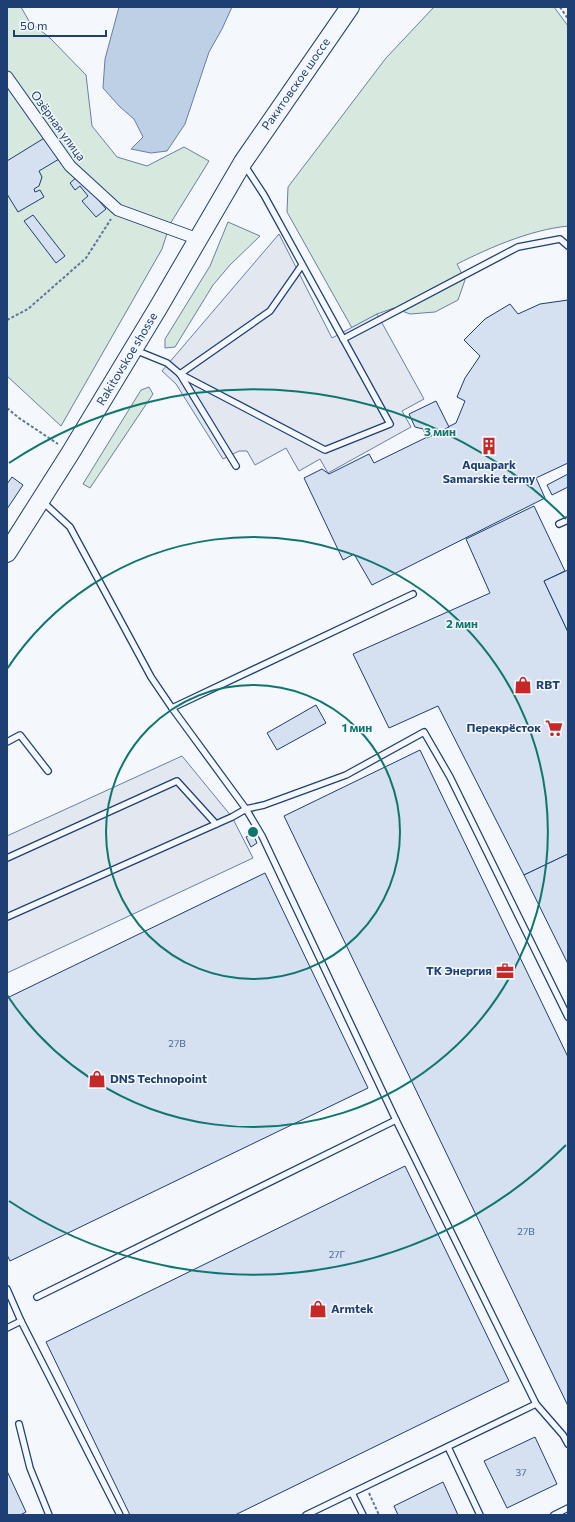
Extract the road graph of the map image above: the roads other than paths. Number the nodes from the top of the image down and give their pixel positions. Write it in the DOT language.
graph roads {
  1 [pos="350,7"];
  2 [pos="7,77"];
  3 [pos="243,162"];
  4 [pos="198,239"];
  5 [pos="568,246"];
  6 [pos="302,265"];
  7 [pos="343,339"];
  8 [pos="132,349"];
  9 [pos="180,374"];
  10 [pos="236,466"];
  11 [pos="41,501"];
  12 [pos="568,520"];
  13 [pos="559,524"];
  14 [pos="7,553"];
  15 [pos="413,594"];
  16 [pos="172,708"];
  17 [pos="7,742"];
  18 [pos="48,770"];
  19 [pos="246,809"];
  20 [pos="216,824"];
  21 [pos="7,858"];
  22 [pos="7,917"];
  23 [pos="568,1017"];
  24 [pos="396,1120"];
  25 [pos="7,1289"];
  26 [pos="37,1297"];
  27 [pos="21,1320"];
  28 [pos="7,1328"];
  29 [pos="536,1404"];
  30 [pos="19,1424"];
  31 [pos="566,1434"];
  32 [pos="568,1444"];
  33 [pos="448,1447"];
  34 [pos="352,1493"];
  35 [pos="568,1508"];
  36 [pos="49,1515"];
  37 [pos="120,1515"];
  38 [pos="306,1515"];
  39 [pos="363,1515"];
  40 [pos="480,1515"];
  41 [pos="554,1515"];
  1 -- 3 [label="main road, Ракитовское шоссе"];
  2 -- 4 [label="street, Озёрная улица"];
  3 -- 4 [label="main road, Rakitovskoe shosse"];
  3 -- 6 [label="lane"];
  4 -- 8 [label="main road, Rakitovskoe shosse"];
  5 -- 7 [label="lane"];
  6 -- 7 [label="lane"];
  6 -- 9 [label="lane"];
  7 -- 9 [label="lane"];
  8 -- 9 [label="lane"];
  8 -- 11 [label="main road, Rakitovskoe shosse"];
  9 -- 10 [label="lane"];
  11 -- 14 [label="main road, Rakitovskoe shosse"];
  11 -- 16 [label="lane"];
  12 -- 13 [label="lane"];
  15 -- 16 [label="lane"];
  16 -- 19 [label="lane"];
  17 -- 18 [label="lane"];
  19 -- 20 [label="lane"];
  19 -- 23 [label="lane"];
  19 -- 24 [label="lane"];
  20 -- 21 [label="lane"];
  20 -- 22 [label="lane"];
  24 -- 26 [label="lane"];
  24 -- 29 [label="lane"];
  25 -- 27 [label="lane"];
  27 -- 28 [label="lane"];
  27 -- 37 [label="lane"];
  29 -- 31 [label="lane"];
  29 -- 33 [label="lane"];
  30 -- 36 [label="lane"];
  31 -- 32 [label="lane"];
  33 -- 34 [label="lane"];
  33 -- 40 [label="lane"];
  34 -- 38 [label="lane"];
  34 -- 39 [label="lane"];
  35 -- 41 [label="lane"];
}
